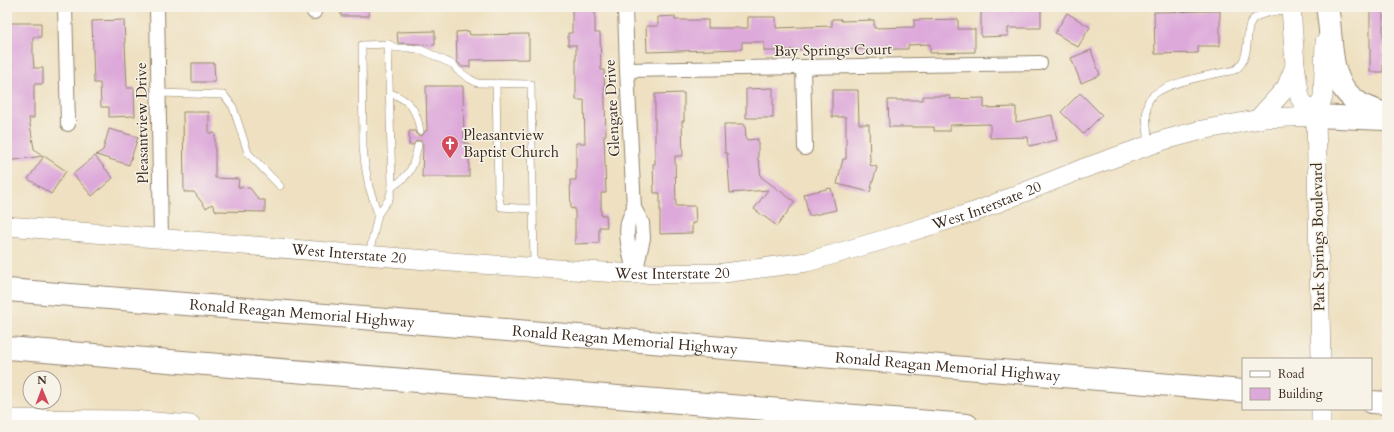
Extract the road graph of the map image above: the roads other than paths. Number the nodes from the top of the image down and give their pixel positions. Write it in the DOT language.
graph roads {
  1 [pos="65,7"];
  2 [pos="157,7"];
  3 [pos="625,7"];
  4 [pos="1326,7"];
  5 [pos="1291,8"];
  6 [pos="388,44"];
  7 [pos="1040,63"];
  8 [pos="1295,65"];
  9 [pos="803,67"];
  10 [pos="627,70"];
  11 [pos="496,83"];
  12 [pos="158,93"];
  13 [pos="390,93"];
  14 [pos="1387,115"];
  15 [pos="1316,116"];
  16 [pos="1258,119"];
  17 [pos="1387,119"];
  18 [pos="68,124"];
  19 [pos="420,130"];
  20 [pos="418,145"];
  21 [pos="1149,146"];
  22 [pos="805,148"];
  23 [pos="280,186"];
  24 [pos="392,187"];
  25 [pos="634,208"];
  26 [pos="533,209"];
  27 [pos="378,214"];
  28 [pos="7,226"];
  29 [pos="628,238"];
  30 [pos="643,238"];
  31 [pos="161,239"];
  32 [pos="369,255"];
  33 [pos="534,268"];
  34 [pos="635,274"];
  35 [pos="7,290"];
  36 [pos="7,348"];
  37 [pos="1321,358"];
  38 [pos="1242,391"];
  39 [pos="1372,402"];
  40 [pos="1387,403"];
  41 [pos="1321,410"];
  42 [pos="7,419"];
  43 [pos="28,422"];
  44 [pos="165,424"];
  45 [pos="191,425"];
  46 [pos="967,425"];
  47 [pos="1321,425"];
  1 -- 18 [label="street"];
  2 -- 12 [label="street, Pleasantview Drive"];
  3 -- 10 [label="street, Glengate Drive"];
  4 -- 14 [label="highway"];
  4 -- 15 [label="main road, Park Springs Boulevard"];
  5 -- 8 [label="main road"];
  5 -- 21 [label="lane"];
  6 -- 11 [label="lane"];
  6 -- 13 [label="lane"];
  6 -- 27 [label="lane"];
  7 -- 9 [label="street, Bay Springs Court"];
  8 -- 15 [label="main road"];
  8 -- 16 [label="main road"];
  9 -- 10 [label="street, Bay Springs Court"];
  9 -- 22 [label="street"];
  10 -- 25 [label="street, Glengate Drive"];
  11 -- 26 [label="lane"];
  11 -- 26 [label="lane"];
  12 -- 23 [label="lane"];
  12 -- 31 [label="street, Pleasantview Drive"];
  13 -- 19 [label="lane"];
  13 -- 24 [label="lane"];
  15 -- 16 [label="main road, West Interstate 20"];
  15 -- 17 [label="highway"];
  15 -- 37 [label="main road, Park Springs Boulevard"];
  16 -- 21 [label="main road, West Interstate 20"];
  20 -- 24 [label="lane"];
  21 -- 34 [label="main road, West Interstate 20"];
  24 -- 27 [label="lane"];
  25 -- 29 [label="street, Glengate Drive"];
  25 -- 30 [label="street, Glengate Drive"];
  26 -- 33 [label="lane"];
  27 -- 32 [label="lane"];
  28 -- 31 [label="main road, West Interstate 20"];
  29 -- 30 [label="street"];
  29 -- 34 [label="street, Glengate Drive"];
  30 -- 34 [label="street, Glengate Drive"];
  31 -- 32 [label="main road, West Interstate 20"];
  32 -- 33 [label="main road, West Interstate 20"];
  33 -- 34 [label="main road, West Interstate 20"];
  35 -- 38 [label="highway, Ronald Reagan Memorial Highway"];
  36 -- 46 [label="highway"];
  39 -- 40 [label="highway"];
  41 -- 47 [label="main road"];
  42 -- 43 [label="main road"];
  43 -- 44 [label="main road"];
  44 -- 45 [label="main road"];
}
